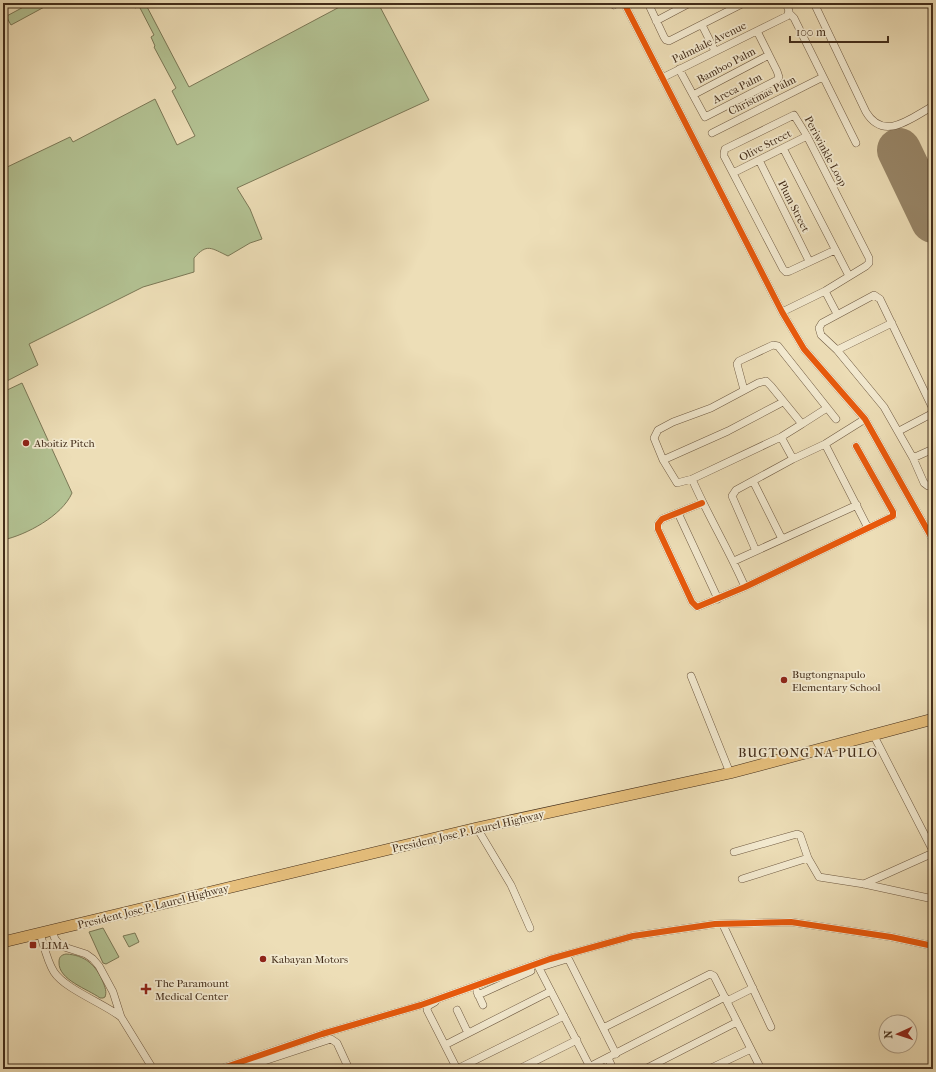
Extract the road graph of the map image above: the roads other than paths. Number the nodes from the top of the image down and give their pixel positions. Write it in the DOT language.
graph roads {
  1 [pos="8,3"];
  2 [pos="624,3"];
  3 [pos="648,3"];
  4 [pos="690,3"];
  5 [pos="744,3"];
  6 [pos="786,3"];
  7 [pos="814,3"];
  8 [pos="3,6"];
  9 [pos="788,14"];
  10 [pos="656,21"];
  11 [pos="702,25"];
  12 [pos="757,31"];
  13 [pos="715,51"];
  14 [pos="769,55"];
  15 [pos="679,69"];
  16 [pos="823,77"];
  17 [pos="662,78"];
  18 [pos="693,95"];
  19 [pos="933,106"];
  20 [pos="712,133"];
  21 [pos="807,136"];
  22 [pos="856,143"];
  23 [pos="783,148"];
  24 [pos="759,160"];
  25 [pos="733,173"];
  26 [pos="835,250"];
  27 [pos="809,261"];
  28 [pos="849,276"];
  29 [pos="825,291"];
  30 [pos="782,312"];
  31 [pos="837,314"];
  32 [pos="892,324"];
  33 [pos="837,350"];
  34 [pos="744,390"];
  35 [pos="783,402"];
  36 [pos="827,408"];
  37 [pos="933,409"];
  38 [pos="933,413"];
  39 [pos="836,419"];
  40 [pos="865,419"];
  41 [pos="802,424"];
  42 [pos="898,431"];
  43 [pos="781,436"];
  44 [pos="825,444"];
  45 [pos="856,446"];
  46 [pos="933,450"];
  47 [pos="913,458"];
  48 [pos="793,459"];
  49 [pos="663,460"];
  50 [pos="692,478"];
  51 [pos="753,481"];
  52 [pos="933,486"];
  53 [pos="702,503"];
  54 [pos="857,505"];
  55 [pos="678,513"];
  56 [pos="868,528"];
  57 [pos="782,539"];
  58 [pos="933,540"];
  59 [pos="756,551"];
  60 [pos="734,561"];
  61 [pos="745,587"];
  62 [pos="718,599"];
  63 [pos="691,676"];
  64 [pos="933,719"];
  65 [pos="873,734"];
  66 [pos="730,773"];
  67 [pos="477,828"];
  68 [pos="734,852"];
  69 [pos="933,852"];
  70 [pos="808,858"];
  71 [pos="742,879"];
  72 [pos="864,884"];
  73 [pos="933,899"];
  74 [pos="724,927"];
  75 [pos="530,928"];
  76 [pos="52,930"];
  77 [pos="40,934"];
  78 [pos="3,942"];
  79 [pos="933,946"];
  80 [pos="539,968"];
  81 [pos="753,988"];
  82 [pos="551,991"];
  83 [pos="726,999"];
  84 [pos="444,1000"];
  85 [pos="483,1005"];
  86 [pos="457,1010"];
  87 [pos="564,1016"];
  88 [pos="121,1017"];
  89 [pos="737,1022"];
  90 [pos="771,1027"];
  91 [pos="603,1028"];
  92 [pos="468,1033"];
  93 [pos="577,1040"];
  94 [pos="445,1045"];
  95 [pos="751,1049"];
  96 [pos="616,1054"];
  97 [pos="608,1058"];
  98 [pos="588,1068"];
  99 [pos="153,1069"];
  100 [pos="220,1069"];
  101 [pos="240,1069"];
  102 [pos="349,1069"];
  103 [pos="457,1069"];
  104 [pos="519,1069"];
  105 [pos="613,1069"];
  106 [pos="645,1069"];
  107 [pos="710,1069"];
  108 [pos="761,1069"];
  1 -- 8 [label="street"];
  2 -- 17 [label="street"];
  3 -- 10 [label="street"];
  4 -- 10 [label="street"];
  5 -- 11 [label="street"];
  6 -- 9 [label="street"];
  7 -- 19 [label="street"];
  9 -- 12 [label="street, Palmdale Avenue"];
  9 -- 16 [label="street"];
  10 -- 11 [label="street"];
  11 -- 13 [label="street"];
  12 -- 13 [label="street, Palmdale Avenue"];
  12 -- 14 [label="street"];
  13 -- 15 [label="street, Palmdale Avenue"];
  14 -- 18 [label="street, Bamboo Palm"];
  14 -- 18 [label="street, Areca Palm"];
  15 -- 17 [label="street, Palmdale Avenue"];
  15 -- 18 [label="street"];
  16 -- 20 [label="street, Christmas Palm"];
  16 -- 22 [label="street"];
  17 -- 30 [label="street"];
  21 -- 23 [label="street, Olive Street"];
  21 -- 25 [label="street, Periwinkle Loop"];
  21 -- 28 [label="street, Periwinkle Loop"];
  23 -- 24 [label="street, Olive Street"];
  23 -- 26 [label="street"];
  24 -- 25 [label="street, Olive Street"];
  24 -- 27 [label="street, Plum Street"];
  25 -- 27 [label="street, Periwinkle Loop"];
  26 -- 27 [label="street"];
  26 -- 28 [label="street"];
  28 -- 29 [label="street"];
  29 -- 30 [label="street"];
  29 -- 31 [label="street"];
  30 -- 40 [label="street"];
  31 -- 32 [label="street"];
  31 -- 33 [label="street"];
  32 -- 33 [label="street"];
  32 -- 37 [label="street"];
  33 -- 42 [label="street"];
  34 -- 35 [label="street"];
  34 -- 36 [label="street"];
  34 -- 49 [label="street"];
  35 -- 41 [label="street"];
  35 -- 49 [label="street"];
  36 -- 39 [label="street"];
  36 -- 41 [label="street"];
  38 -- 42 [label="street"];
  40 -- 44 [label="street"];
  40 -- 58 [label="street"];
  41 -- 43 [label="street"];
  42 -- 47 [label="street"];
  43 -- 48 [label="street"];
  43 -- 50 [label="street"];
  44 -- 48 [label="street"];
  44 -- 54 [label="street"];
  45 -- 56 [label="street"];
  46 -- 47 [label="street"];
  47 -- 52 [label="street"];
  48 -- 51 [label="street"];
  49 -- 50 [label="street"];
  50 -- 53 [label="street"];
  51 -- 57 [label="street"];
  51 -- 59 [label="street"];
  53 -- 55 [label="street"];
  53 -- 60 [label="street"];
  54 -- 56 [label="street"];
  54 -- 57 [label="street"];
  55 -- 62 [label="street"];
  55 -- 62 [label="street"];
  56 -- 61 [label="street"];
  57 -- 59 [label="street"];
  59 -- 60 [label="street"];
  60 -- 61 [label="street"];
  61 -- 62 [label="street"];
  63 -- 66 [label="street"];
  64 -- 65 [label="highway, President Jose P. Laurel Highway"];
  65 -- 66 [label="highway, President Jose P. Laurel Highway"];
  65 -- 69 [label="street"];
  66 -- 67 [label="highway, President Jose P. Laurel Highway"];
  67 -- 75 [label="street"];
  67 -- 76 [label="highway, President Jose P. Laurel Highway"];
  68 -- 70 [label="street"];
  69 -- 72 [label="street"];
  70 -- 71 [label="street"];
  70 -- 72 [label="street"];
  72 -- 73 [label="street"];
  74 -- 81 [label="street"];
  76 -- 77 [label="highway, President Jose P. Laurel Highway"];
  76 -- 88 [label="street"];
  77 -- 78 [label="highway, President Jose P. Laurel Highway"];
  77 -- 88 [label="street"];
  79 -- 100 [label="street"];
  80 -- 82 [label="street"];
  80 -- 85 [label="street"];
  80 -- 91 [label="street"];
  81 -- 83 [label="street"];
  81 -- 90 [label="street"];
  82 -- 87 [label="street"];
  82 -- 92 [label="street"];
  83 -- 89 [label="street"];
  83 -- 91 [label="street"];
  83 -- 96 [label="street"];
  84 -- 94 [label="street"];
  86 -- 92 [label="street"];
  87 -- 93 [label="street"];
  87 -- 103 [label="street"];
  88 -- 99 [label="street"];
  89 -- 95 [label="street"];
  89 -- 106 [label="street"];
  91 -- 96 [label="street"];
  92 -- 94 [label="street"];
  93 -- 98 [label="street"];
  93 -- 104 [label="street"];
  94 -- 103 [label="street"];
  95 -- 107 [label="street"];
  95 -- 108 [label="street"];
  96 -- 97 [label="street"];
  97 -- 98 [label="street"];
  97 -- 105 [label="street"];
  101 -- 102 [label="street"];
}
